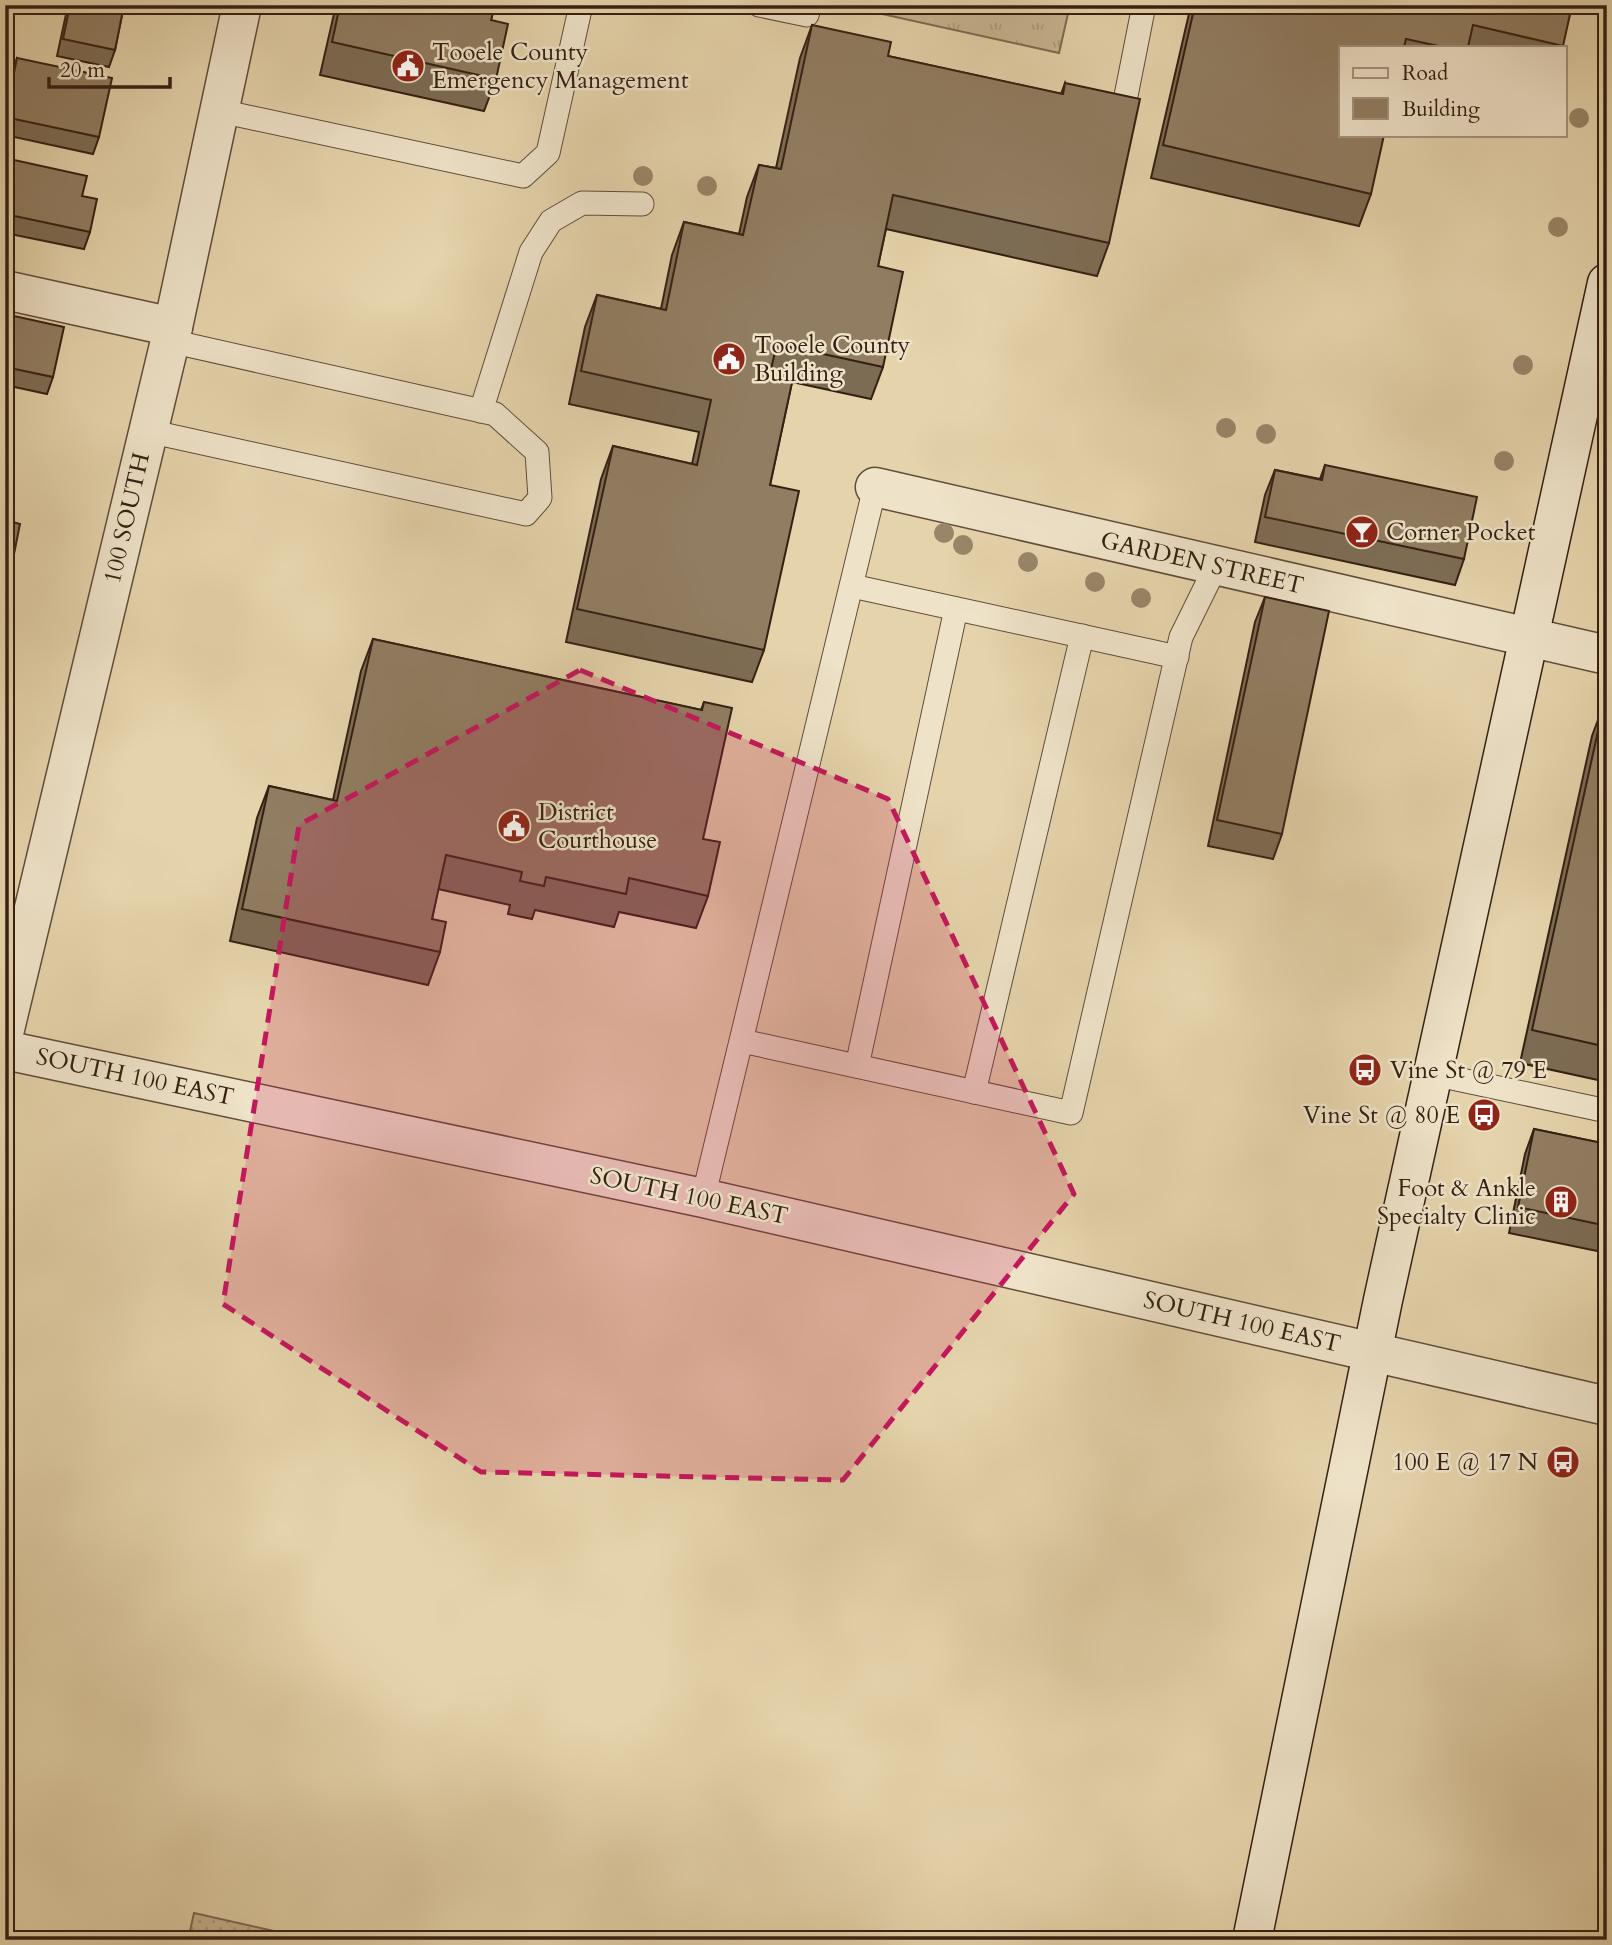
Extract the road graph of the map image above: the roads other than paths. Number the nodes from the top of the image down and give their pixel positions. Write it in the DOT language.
graph roads {
  1 [pos="242,5"];
  2 [pos="581,5"];
  3 [pos="759,5"];
  4 [pos="810,5"];
  5 [pos="1144,5"];
  6 [pos="1124,106"];
  7 [pos="220,111"];
  8 [pos="642,204"];
  9 [pos="1607,283"];
  10 [pos="5,290"];
  11 [pos="172,334"];
  12 [pos="481,411"];
  13 [pos="148,431"];
  14 [pos="875,487"];
  15 [pos="1216,566"];
  16 [pos="852,586"];
  17 [pos="956,609"];
  18 [pos="1082,636"];
  19 [pos="1529,638"];
  20 [pos="1607,655"];
  21 [pos="1177,657"];
  22 [pos="5,1029"];
  23 [pos="742,1041"];
  24 [pos="5,1050"];
  25 [pos="857,1066"];
  26 [pos="1433,1074"];
  27 [pos="974,1092"];
  28 [pos="1607,1111"];
  29 [pos="703,1198"];
  30 [pos="1372,1352"];
  31 [pos="1607,1406"];
  32 [pos="1252,1940"];
  1 -- 7 [label="street, 100 SOUTH"];
  2 -- 7 [label="lane"];
  3 -- 4 [label="lane"];
  5 -- 6 [label="lane"];
  7 -- 11 [label="street, 100 SOUTH"];
  8 -- 12 [label="lane"];
  9 -- 19 [label="street"];
  10 -- 11 [label="street"];
  11 -- 12 [label="lane"];
  11 -- 13 [label="street, 100 SOUTH"];
  12 -- 13 [label="lane"];
  13 -- 22 [label="street, 100 SOUTH"];
  14 -- 15 [label="street, GARDEN STREET"];
  14 -- 16 [label="lane"];
  15 -- 19 [label="street, GARDEN STREET"];
  15 -- 21 [label="lane"];
  16 -- 17 [label="lane"];
  16 -- 23 [label="lane"];
  17 -- 18 [label="lane"];
  17 -- 25 [label="lane"];
  18 -- 21 [label="lane"];
  18 -- 27 [label="lane"];
  19 -- 20 [label="street, GARDEN STREET"];
  19 -- 26 [label="street"];
  21 -- 27 [label="lane"];
  23 -- 25 [label="lane"];
  23 -- 29 [label="lane"];
  24 -- 29 [label="street, SOUTH 100 EAST"];
  25 -- 27 [label="lane"];
  26 -- 28 [label="lane"];
  26 -- 30 [label="street"];
  29 -- 30 [label="street, SOUTH 100 EAST"];
  30 -- 31 [label="street, SOUTH 100 EAST"];
  30 -- 32 [label="street"];
}
